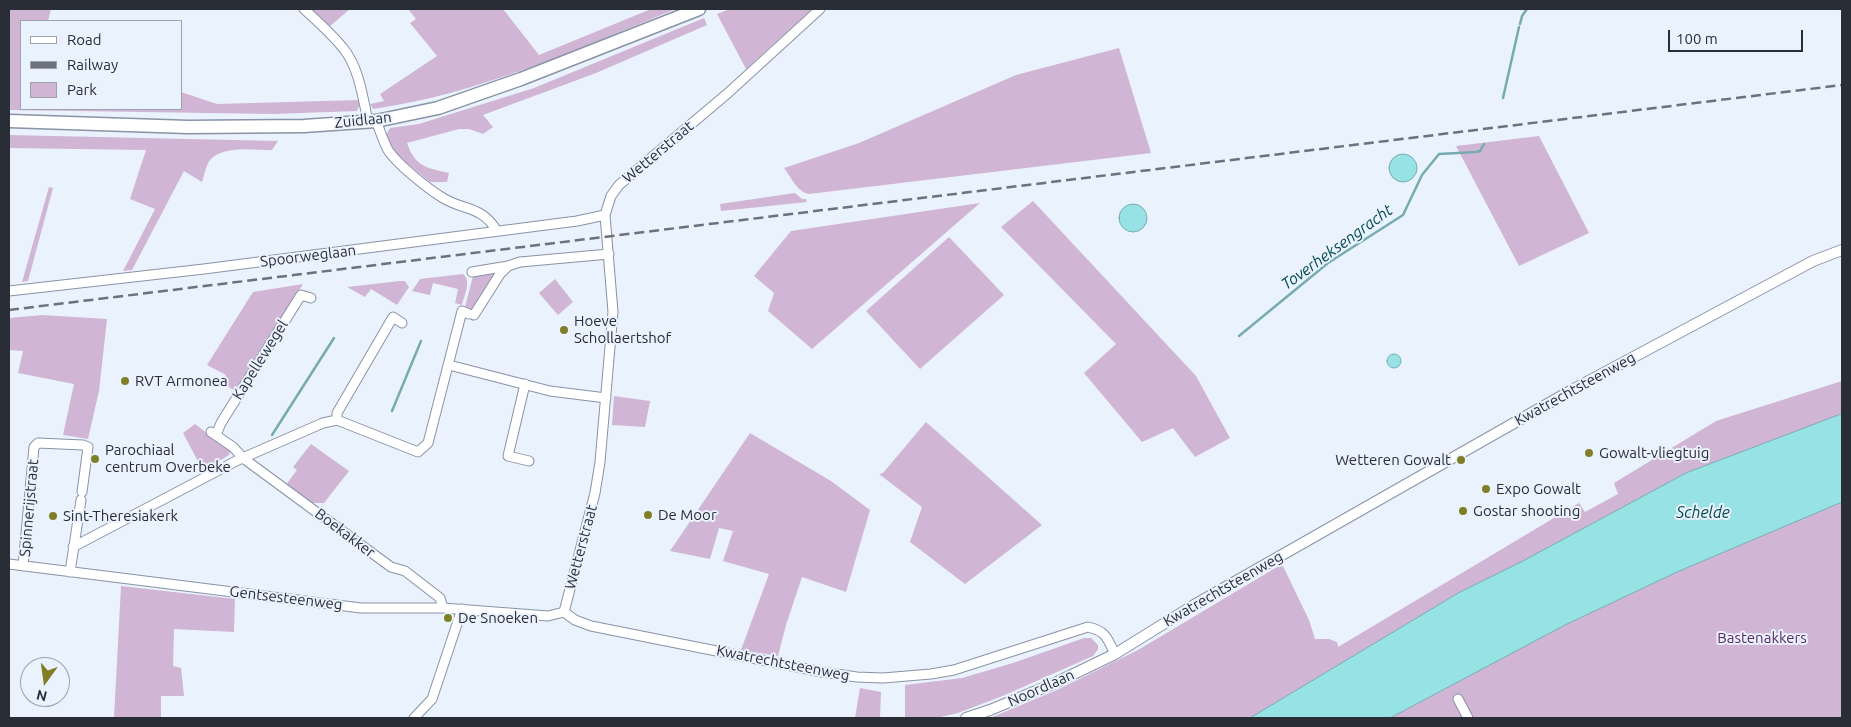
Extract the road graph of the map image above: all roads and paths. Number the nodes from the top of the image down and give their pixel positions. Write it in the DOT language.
graph roads {
  1 [pos="304,9"];
  2 [pos="698,9"];
  3 [pos="820,9"];
  4 [pos="9,121"];
  5 [pos="372,121"];
  6 [pos="606,214"];
  7 [pos="497,231"];
  8 [pos="1842,250"];
  9 [pos="609,254"];
  10 [pos="508,266"];
  11 [pos="472,272"];
  12 [pos="9,290"];
  13 [pos="311,298"];
  14 [pos="402,323"];
  15 [pos="449,365"];
  16 [pos="525,384"];
  17 [pos="606,398"];
  18 [pos="337,420"];
  19 [pos="243,458"];
  20 [pos="529,461"];
  21 [pos="73,547"];
  22 [pos="9,564"];
  23 [pos="24,566"];
  24 [pos="70,572"];
  25 [pos="443,608"];
  26 [pos="462,608"];
  27 [pos="564,612"];
  28 [pos="1115,654"];
  29 [pos="1458,700"];
  30 [pos="414,718"];
  31 [pos="966,718"];
  32 [pos="1468,718"];
  1 -- 5 [label="street"];
  2 -- 5 [label="main road, Zuidlaan"];
  3 -- 6 [label="street, Wetterstraat"];
  4 -- 5 [label="main road, Zuidlaan"];
  5 -- 7 [label="street"];
  6 -- 7 [label="street, Spoorweglaan"];
  6 -- 9 [label="street, Wetterstraat"];
  7 -- 12 [label="street, Spoorweglaan"];
  8 -- 28 [label="street, Kwatrechtsteenweg"];
  9 -- 10 [label="street"];
  9 -- 17 [label="street, Wetterstraat"];
  10 -- 11 [label="street"];
  10 -- 15 [label="street"];
  13 -- 19 [label="street, Kapellewegel"];
  14 -- 18 [label="street"];
  15 -- 16 [label="street"];
  15 -- 18 [label="street"];
  16 -- 17 [label="street"];
  16 -- 20 [label="street"];
  17 -- 27 [label="street, Wetterstraat"];
  18 -- 19 [label="street"];
  19 -- 21 [label="street"];
  19 -- 25 [label="street, Boekakker"];
  21 -- 23 [label="street, Spinnerijstraat"];
  21 -- 24 [label="street"];
  22 -- 23 [label="street, Gentsesteenweg"];
  23 -- 24 [label="street, Gentsesteenweg"];
  24 -- 25 [label="street, Gentsesteenweg"];
  25 -- 26 [label="street, Gentsesteenweg"];
  26 -- 27 [label="street, Gentsesteenweg"];
  26 -- 30 [label="street"];
  27 -- 28 [label="street, Kwatrechtsteenweg"];
  28 -- 31 [label="street, Noordlaan"];
  29 -- 32 [label="street"];
}
